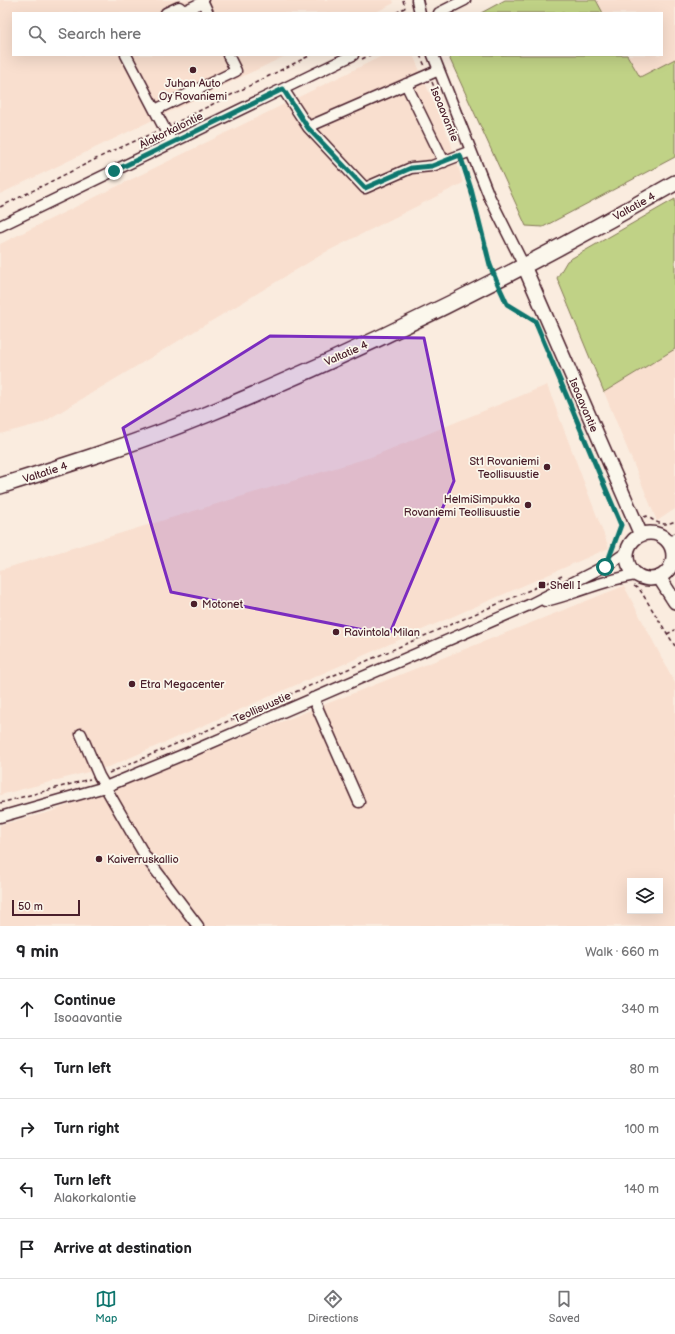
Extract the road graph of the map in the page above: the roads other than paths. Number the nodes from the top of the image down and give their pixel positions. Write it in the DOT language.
graph roads {
  1 [pos="417,0"];
  2 [pos="465,0"];
  3 [pos="168,12"];
  4 [pos="208,12"];
  5 [pos="420,12"];
  6 [pos="440,12"];
  7 [pos="127,56"];
  8 [pos="228,56"];
  9 [pos="433,56"];
  10 [pos="356,57"];
  11 [pos="439,70"];
  12 [pos="406,84"];
  13 [pos="283,89"];
  14 [pos="155,110"];
  15 [pos="308,128"];
  16 [pos="172,143"];
  17 [pos="471,151"];
  18 [pos="444,162"];
  19 [pos="675,183"];
  20 [pos="0,226"];
  21 [pos="524,266"];
  22 [pos="0,486"];
  23 [pos="641,536"];
  24 [pos="672,541"];
  25 [pos="628,552"];
  26 [pos="636,575"];
  27 [pos="659,577"];
  28 [pos="675,602"];
  29 [pos="529,605"];
  30 [pos="313,698"];
  31 [pos="81,734"];
  32 [pos="105,787"];
  33 [pos="359,802"];
  34 [pos="0,817"];
  35 [pos="198,926"];
  1 -- 5 [label="street"];
  2 -- 6 [label="street"];
  3 -- 4 [label="street"];
  7 -- 14 [label="street"];
  8 -- 14 [label="street"];
  9 -- 11 [label="street, Isoaavantie"];
  10 -- 13 [label="street, Alakorkalontie"];
  11 -- 12 [label="street"];
  11 -- 17 [label="street, Isoaavantie"];
  12 -- 15 [label="street"];
  12 -- 18 [label="street"];
  13 -- 15 [label="street"];
  13 -- 16 [label="street, Alakorkalontie"];
  14 -- 16 [label="street"];
  15 -- 18 [label="street"];
  16 -- 20 [label="street, Alakorkalontie"];
  17 -- 18 [label="street"];
  17 -- 21 [label="street, Isoaavantie"];
  19 -- 21 [label="highway, Valtatie 4"];
  21 -- 22 [label="highway, Valtatie 4"];
  21 -- 23 [label="main road, Isoaavantie"];
  23 -- 24 [label="main road"];
  23 -- 25 [label="main road"];
  24 -- 27 [label="main road"];
  25 -- 26 [label="main road"];
  25 -- 29 [label="street, Teollisuustie"];
  26 -- 27 [label="main road"];
  26 -- 29 [label="street, Teollisuustie"];
  27 -- 28 [label="main road"];
  29 -- 30 [label="street, Teollisuustie"];
  30 -- 32 [label="street, Teollisuustie"];
  30 -- 33 [label="street"];
  31 -- 32 [label="street"];
  32 -- 34 [label="street, Teollisuustie"];
  32 -- 35 [label="street"];
}
